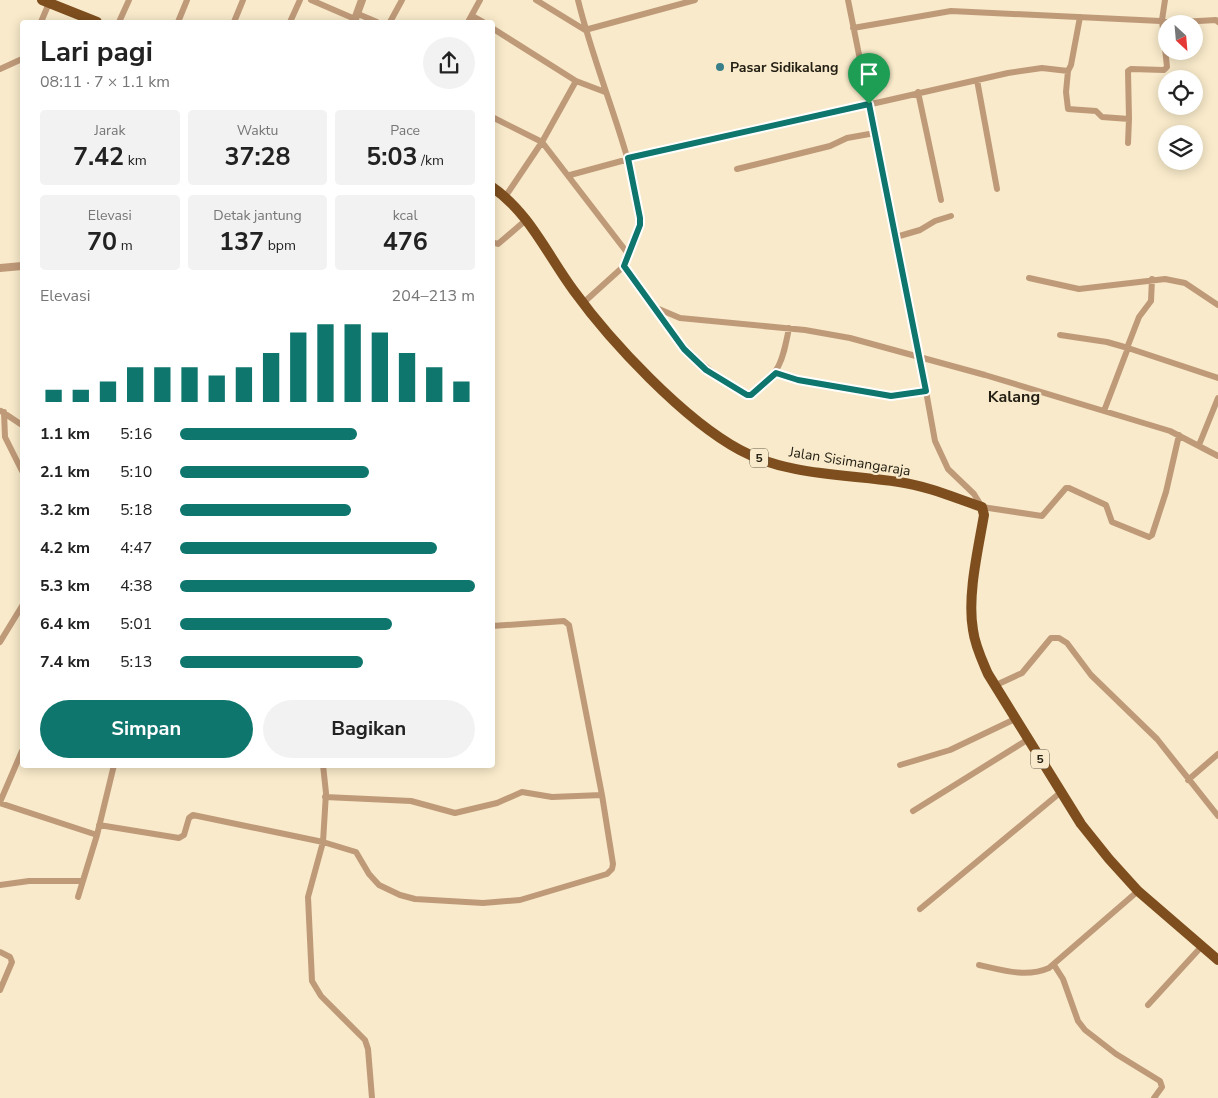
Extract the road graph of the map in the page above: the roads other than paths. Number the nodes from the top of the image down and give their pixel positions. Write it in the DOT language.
graph roads {
  1 [pos="129,0"];
  2 [pos="187,0"];
  3 [pos="243,0"];
  4 [pos="300,0"];
  5 [pos="311,0"];
  6 [pos="362,0"];
  7 [pos="402,0"];
  8 [pos="480,0"];
  9 [pos="536,0"];
  10 [pos="578,0"];
  11 [pos="695,0"];
  12 [pos="848,0"];
  13 [pos="1165,0"];
  14 [pos="51,1"];
  15 [pos="1163,15"];
  16 [pos="472,16"];
  17 [pos="1080,17"];
  18 [pos="356,18"];
  19 [pos="42,20"];
  20 [pos="93,20"];
  21 [pos="100,20"];
  22 [pos="120,20"];
  23 [pos="179,20"];
  24 [pos="235,20"];
  25 [pos="291,20"];
  26 [pos="391,20"];
  27 [pos="469,20"];
  28 [pos="479,20"];
  29 [pos="1158,20"];
  30 [pos="1203,21"];
  31 [pos="1218,22"];
  32 [pos="854,28"];
  33 [pos="495,30"];
  34 [pos="585,30"];
  35 [pos="20,60"];
  36 [pos="1165,60"];
  37 [pos="0,69"];
  38 [pos="1068,70"];
  39 [pos="977,80"];
  40 [pos="576,81"];
  41 [pos="605,92"];
  42 [pos="918,92"];
  43 [pos="869,104"];
  44 [pos="495,118"];
  45 [pos="1129,119"];
  46 [pos="875,133"];
  47 [pos="542,142"];
  48 [pos="1128,143"];
  49 [pos="628,158"];
  50 [pos="737,169"];
  51 [pos="570,175"];
  52 [pos="997,189"];
  53 [pos="495,190"];
  54 [pos="495,191"];
  55 [pos="505,197"];
  56 [pos="940,200"];
  57 [pos="951,216"];
  58 [pos="525,221"];
  59 [pos="896,237"];
  60 [pos="495,243"];
  61 [pos="629,254"];
  62 [pos="20,266"];
  63 [pos="624,266"];
  64 [pos="0,268"];
  65 [pos="1029,278"];
  66 [pos="1152,280"];
  67 [pos="584,306"];
  68 [pos="1218,306"];
  69 [pos="654,307"];
  70 [pos="789,328"];
  71 [pos="1060,335"];
  72 [pos="1128,348"];
  73 [pos="920,358"];
  74 [pos="776,373"];
  75 [pos="1218,378"];
  76 [pos="926,391"];
  77 [pos="1218,398"];
  78 [pos="2,411"];
  79 [pos="1104,411"];
  80 [pos="20,424"];
  81 [pos="1178,435"];
  82 [pos="1199,445"];
  83 [pos="1218,456"];
  84 [pos="20,467"];
  85 [pos="982,507"];
  86 [pos="20,609"];
  87 [pos="495,626"];
  88 [pos="0,642"];
  89 [pos="994,686"];
  90 [pos="1015,719"];
  91 [pos="1027,740"];
  92 [pos="1218,754"];
  93 [pos="20,756"];
  94 [pos="900,766"];
  95 [pos="113,768"];
  96 [pos="323,768"];
  97 [pos="1188,780"];
  98 [pos="1061,792"];
  99 [pos="602,795"];
  100 [pos="326,797"];
  101 [pos="0,803"];
  102 [pos="913,811"];
  103 [pos="1218,816"];
  104 [pos="99,825"];
  105 [pos="97,835"];
  106 [pos="323,842"];
  107 [pos="81,881"];
  108 [pos="0,885"];
  109 [pos="1138,891"];
  110 [pos="78,897"];
  111 [pos="920,909"];
  112 [pos="1202,946"];
  113 [pos="0,952"];
  114 [pos="1218,960"];
  115 [pos="980,965"];
  116 [pos="1054,965"];
  117 [pos="0,990"];
  118 [pos="1148,1005"];
  119 [pos="372,1098"];
  120 [pos="1154,1098"];
  1 -- 22 [label="street"];
  2 -- 23 [label="street"];
  3 -- 24 [label="street"];
  4 -- 25 [label="street"];
  5 -- 18 [label="street"];
  6 -- 18 [label="street"];
  7 -- 26 [label="street"];
  8 -- 16 [label="street"];
  9 -- 34 [label="street"];
  10 -- 34 [label="street"];
  11 -- 34 [label="street"];
  12 -- 32 [label="street"];
  13 -- 15 [label="street"];
  14 -- 19 [label="street"];
  14 -- 20 [label="highway"];
  14 -- 21 [label="highway"];
  16 -- 27 [label="street"];
  16 -- 28 [label="street"];
  17 -- 29 [label="street"];
  17 -- 32 [label="street"];
  17 -- 38 [label="street"];
  30 -- 31 [label="street"];
  32 -- 43 [label="street"];
  33 -- 40 [label="street"];
  34 -- 41 [label="street"];
  35 -- 37 [label="street"];
  36 -- 45 [label="street"];
  38 -- 39 [label="street"];
  38 -- 45 [label="street"];
  39 -- 42 [label="street"];
  39 -- 52 [label="street"];
  40 -- 41 [label="street"];
  40 -- 47 [label="street"];
  41 -- 49 [label="street"];
  42 -- 43 [label="street"];
  42 -- 56 [label="street"];
  43 -- 46 [label="street"];
  43 -- 49 [label="street"];
  44 -- 47 [label="street"];
  45 -- 48 [label="street"];
  46 -- 50 [label="street"];
  46 -- 59 [label="street"];
  47 -- 51 [label="street"];
  47 -- 55 [label="street"];
  49 -- 51 [label="street"];
  49 -- 61 [label="street"];
  51 -- 61 [label="street"];
  53 -- 55 [label="highway, Jalan Sisimangaraja / 5"];
  54 -- 58 [label="highway, Jalan Sisimangaraja / 5"];
  55 -- 58 [label="highway, Jalan Sisimangaraja / 5"];
  57 -- 59 [label="street"];
  58 -- 60 [label="street"];
  58 -- 67 [label="highway, Jalan Sisimangaraja / 5"];
  59 -- 73 [label="street"];
  61 -- 63 [label="street"];
  62 -- 64 [label="street"];
  63 -- 67 [label="street"];
  63 -- 69 [label="street"];
  65 -- 66 [label="street"];
  66 -- 68 [label="street"];
  66 -- 72 [label="street"];
  67 -- 85 [label="highway, Jalan Sisimangaraja / 5"];
  69 -- 70 [label="street"];
  69 -- 74 [label="street"];
  70 -- 73 [label="street"];
  70 -- 74 [label="street"];
  71 -- 72 [label="street"];
  72 -- 75 [label="street"];
  72 -- 79 [label="street"];
  73 -- 76 [label="street"];
  73 -- 79 [label="street"];
  74 -- 76 [label="street"];
  76 -- 85 [label="street"];
  77 -- 82 [label="street"];
  78 -- 80 [label="street"];
  78 -- 84 [label="street"];
  79 -- 81 [label="street"];
  81 -- 82 [label="street"];
  81 -- 85 [label="street"];
  82 -- 83 [label="street"];
  85 -- 89 [label="highway, 5"];
  86 -- 88 [label="street"];
  87 -- 99 [label="street"];
  89 -- 90 [label="highway, 5"];
  89 -- 97 [label="street"];
  90 -- 91 [label="highway, 5"];
  90 -- 94 [label="street"];
  91 -- 98 [label="highway, 5"];
  91 -- 102 [label="street"];
  92 -- 97 [label="street"];
  93 -- 101 [label="street"];
  95 -- 104 [label="street"];
  96 -- 100 [label="street"];
  97 -- 103 [label="street"];
  98 -- 109 [label="highway, 5"];
  98 -- 111 [label="street"];
  99 -- 100 [label="street"];
  99 -- 106 [label="street"];
  100 -- 106 [label="street"];
  101 -- 105 [label="street"];
  104 -- 105 [label="street"];
  104 -- 106 [label="street"];
  105 -- 107 [label="street"];
  106 -- 119 [label="street"];
  107 -- 108 [label="street"];
  107 -- 110 [label="street"];
  109 -- 112 [label="highway, 5"];
  109 -- 116 [label="street"];
  112 -- 114 [label="highway, 5"];
  112 -- 118 [label="street"];
  113 -- 117 [label="street"];
  115 -- 116 [label="street"];
  116 -- 120 [label="street"];
}
